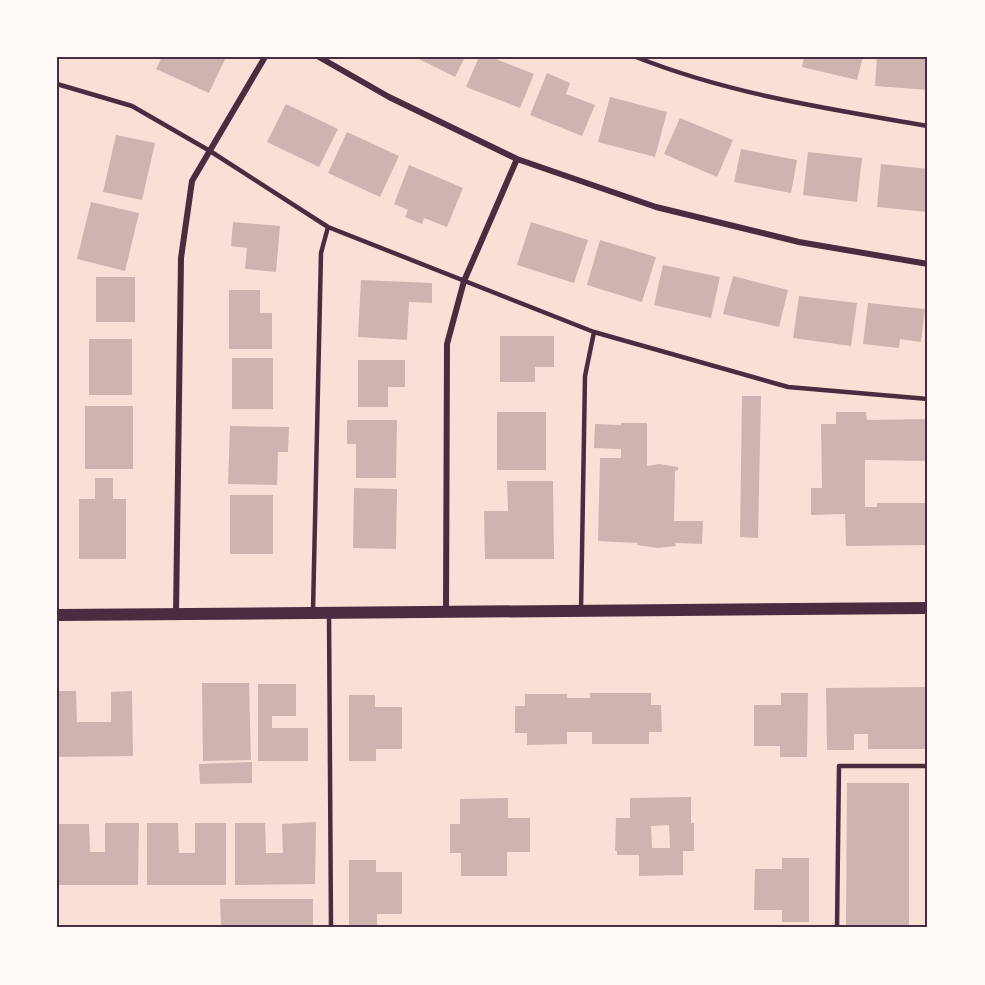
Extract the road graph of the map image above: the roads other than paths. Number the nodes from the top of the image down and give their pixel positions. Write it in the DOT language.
graph roads {
  1 [pos="265,57"];
  2 [pos="319,57"];
  3 [pos="636,57"];
  4 [pos="57,84"];
  5 [pos="928,126"];
  6 [pos="210,151"];
  7 [pos="517,159"];
  8 [pos="328,227"];
  9 [pos="928,264"];
  10 [pos="464,281"];
  11 [pos="594,332"];
  12 [pos="928,399"];
  13 [pos="928,608"];
  14 [pos="581,611"];
  15 [pos="446,612"];
  16 [pos="313,613"];
  17 [pos="329,613"];
  18 [pos="176,614"];
  19 [pos="57,615"];
  20 [pos="928,766"];
  21 [pos="331,928"];
  22 [pos="837,928"];
  1 -- 6 [label="street"];
  2 -- 7 [label="street"];
  3 -- 5 [label="lane"];
  4 -- 6 [label="lane"];
  6 -- 8 [label="lane"];
  6 -- 18 [label="street"];
  7 -- 9 [label="street"];
  7 -- 10 [label="street"];
  8 -- 10 [label="lane"];
  8 -- 16 [label="lane"];
  10 -- 11 [label="lane"];
  10 -- 15 [label="street"];
  11 -- 12 [label="lane"];
  11 -- 14 [label="lane"];
  13 -- 14 [label="main road"];
  14 -- 15 [label="main road"];
  15 -- 17 [label="main road"];
  16 -- 17 [label="main road"];
  16 -- 18 [label="main road"];
  17 -- 21 [label="lane"];
  18 -- 19 [label="main road"];
  20 -- 22 [label="lane"];
}
